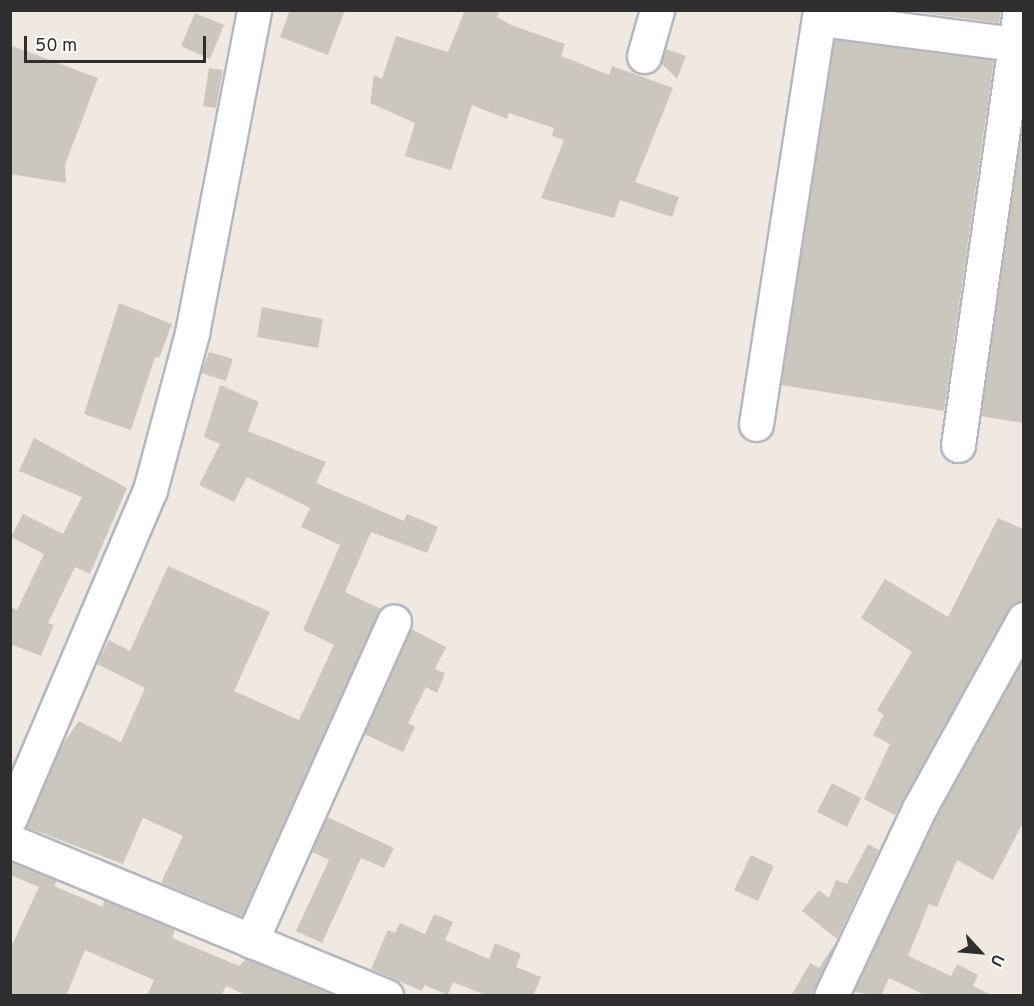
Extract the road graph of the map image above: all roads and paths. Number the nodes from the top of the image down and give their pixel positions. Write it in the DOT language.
graph roads {
  1 [pos="254,10"];
  2 [pos="657,10"];
  3 [pos="1020,10"];
  4 [pos="820,15"];
  5 [pos="1019,44"];
  6 [pos="644,56"];
  7 [pos="756,424"];
  8 [pos="958,445"];
  9 [pos="1023,619"];
  10 [pos="394,622"];
  11 [pos="10,818"];
  12 [pos="10,841"];
  13 [pos="251,941"];
  14 [pos="386,996"];
  15 [pos="831,996"];
  1 -- 11 [label="street"];
  2 -- 6 [label="street"];
  3 -- 5 [label="street"];
  4 -- 5 [label="street"];
  4 -- 7 [label="street"];
  5 -- 8 [label="street"];
  9 -- 15 [label="street"];
  10 -- 13 [label="street"];
  12 -- 13 [label="street"];
  13 -- 14 [label="street"];
}
